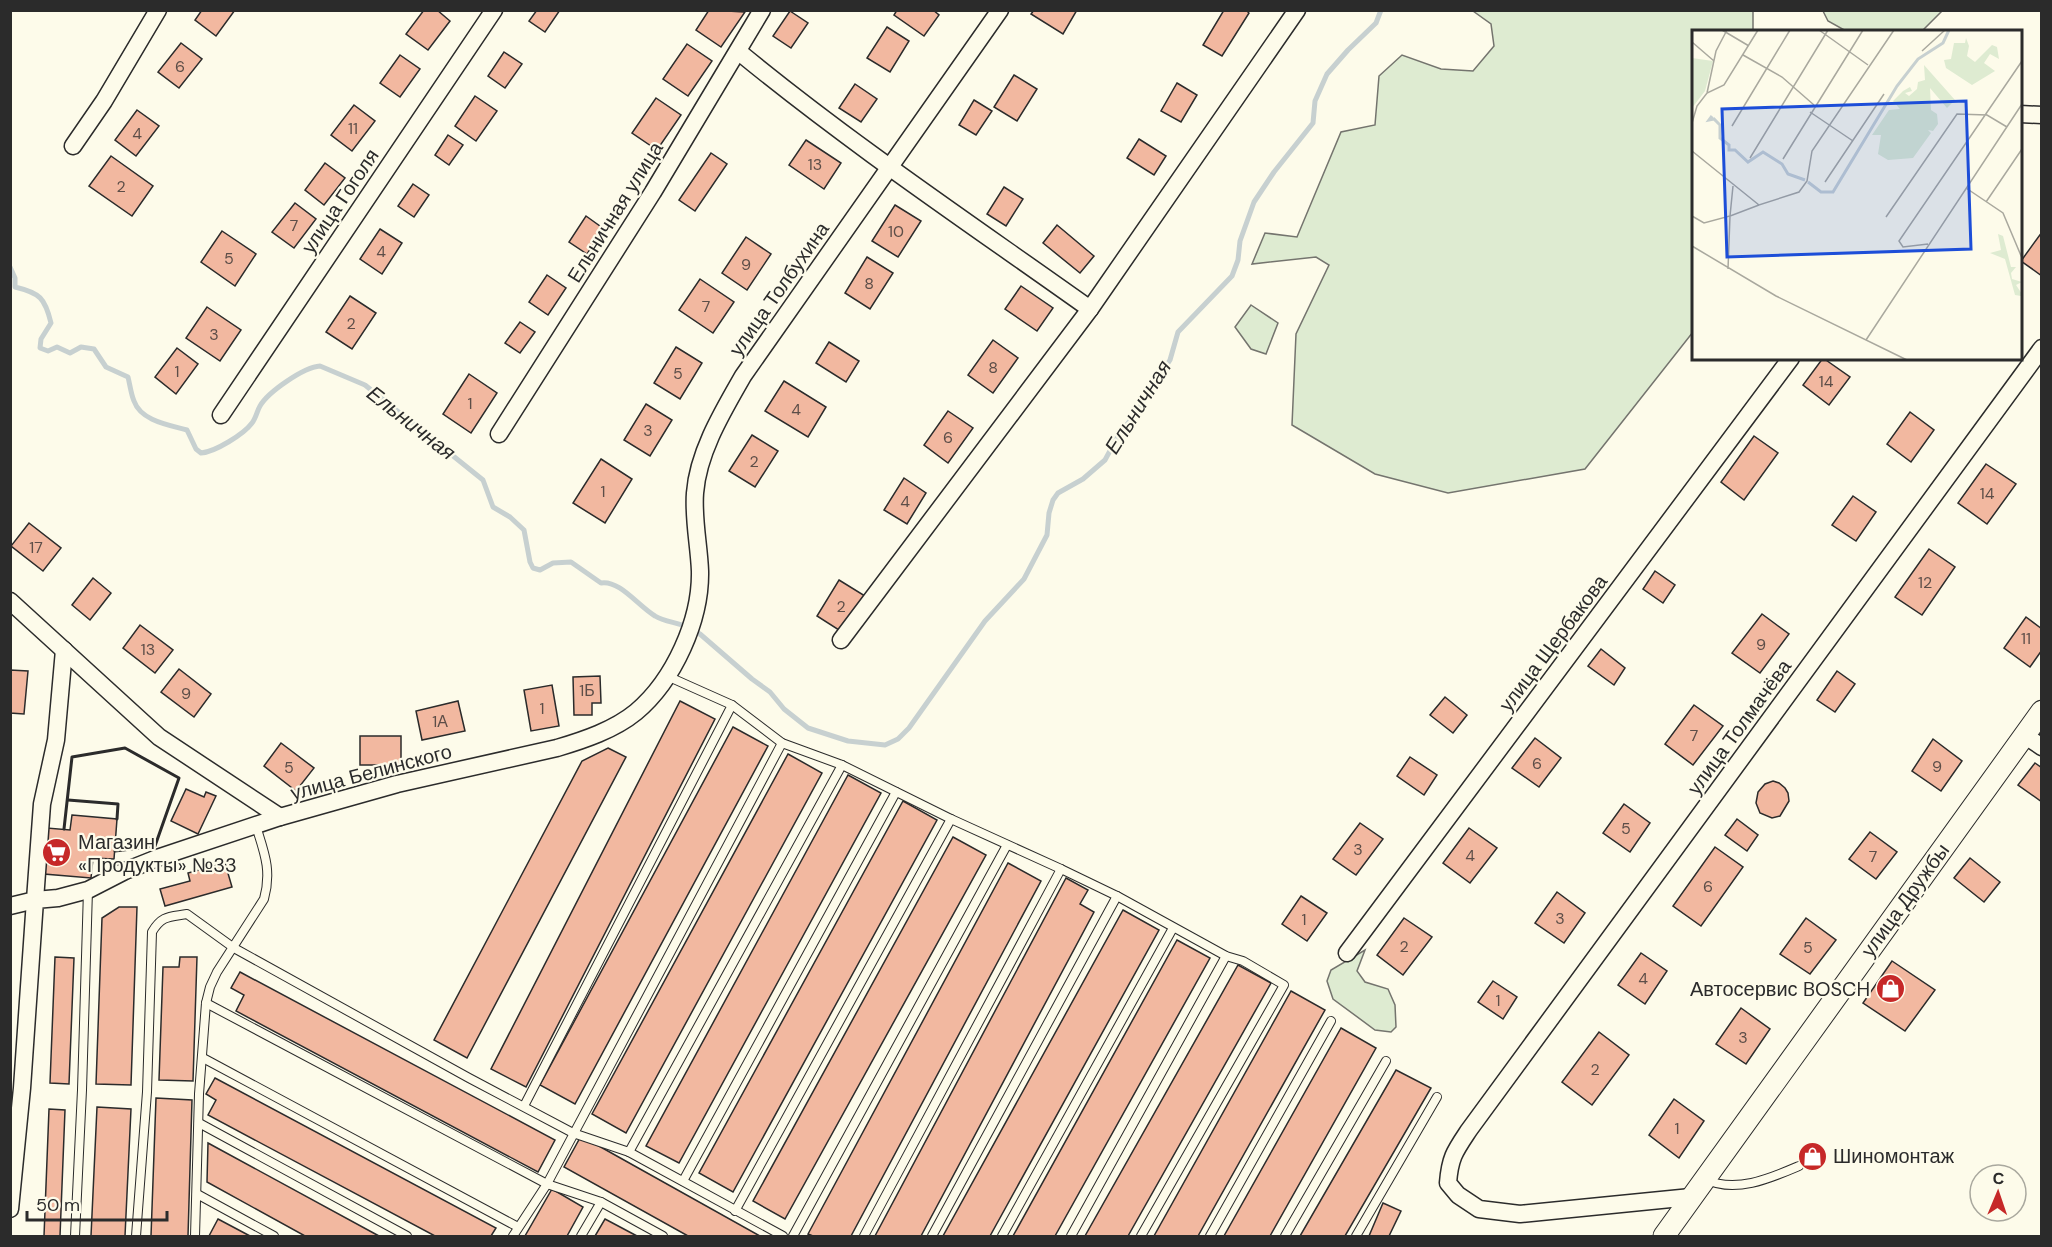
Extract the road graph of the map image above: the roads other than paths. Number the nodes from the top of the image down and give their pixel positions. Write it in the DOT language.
graph roads {
  1 [pos="158,10"];
  2 [pos="494,10"];
  3 [pos="762,10"];
  4 [pos="1000,10"];
  5 [pos="1297,10"];
  6 [pos="739,52"];
  7 [pos="2022,114"];
  8 [pos="2042,115"];
  9 [pos="73,146"];
  10 [pos="891,167"];
  11 [pos="1090,309"];
  12 [pos="2042,348"];
  13 [pos="1790,360"];
  14 [pos="221,415"];
  15 [pos="499,434"];
  16 [pos="10,601"];
  17 [pos="691,628"];
  18 [pos="841,640"];
  19 [pos="64,650"];
  20 [pos="666,675"];
  21 [pos="732,705"];
  22 [pos="2042,711"];
  23 [pos="2033,741"];
  24 [pos="782,743"];
  25 [pos="842,765"];
  26 [pos="896,792"];
  27 [pos="280,818"];
  28 [pos="951,819"];
  29 [pos="256,826"];
  30 [pos="1006,845"];
  31 [pos="1060,869"];
  32 [pos="88,890"];
  33 [pos="1117,897"];
  34 [pos="35,900"];
  35 [pos="10,906"];
  36 [pos="1173,928"];
  37 [pos="234,948"];
  38 [pos="1347,953"];
  39 [pos="1226,956"];
  40 [pos="206,1003"];
  41 [pos="1331,1021"];
  42 [pos="203,1058"];
  43 [pos="1386,1061"];
  44 [pos="1437,1097"];
  45 [pos="524,1106"];
  46 [pos="199,1123"];
  47 [pos="573,1133"];
  48 [pos="629,1152"];
  49 [pos="1799,1166"];
  50 [pos="12,1178"];
  51 [pos="1704,1179"];
  52 [pos="683,1181"];
  53 [pos="547,1184"];
  54 [pos="196,1194"];
  55 [pos="1691,1197"];
  56 [pos="601,1202"];
  57 [pos="10,1209"];
  58 [pos="735,1210"];
  59 [pos="518,1227"];
  60 [pos="652,1234"];
  61 [pos="75,1236"];
  62 [pos="136,1236"];
  63 [pos="195,1236"];
  64 [pos="274,1236"];
  65 [pos="407,1236"];
  66 [pos="513,1236"];
  67 [pos="581,1236"];
  68 [pos="663,1236"];
  69 [pos="783,1236"];
  70 [pos="793,1236"];
  71 [pos="864,1236"];
  72 [pos="932,1236"];
  73 [pos="1002,1236"];
  74 [pos="1071,1236"];
  75 [pos="1141,1236"];
  76 [pos="1210,1236"];
  77 [pos="1286,1236"];
  78 [pos="1356,1236"];
  79 [pos="1664,1236"];
  1 -- 9 [label="street"];
  2 -- 14 [label="street, улица Гоголя"];
  3 -- 6 [label="street, Ельничная улица"];
  4 -- 10 [label="street, улица Толбухина"];
  5 -- 11 [label="street"];
  6 -- 10 [label="street"];
  6 -- 15 [label="street, Ельничная улица"];
  7 -- 8 [label="street"];
  10 -- 11 [label="street"];
  10 -- 17 [label="street, улица Толбухина"];
  11 -- 18 [label="street"];
  12 -- 55 [label="street, улица Толмачёва"];
  13 -- 38 [label="street, улица Щербакова"];
  16 -- 19 [label="street, улица Белинского"];
  17 -- 20 [label="street, улица Белинского"];
  19 -- 27 [label="street, улица Белинского"];
  19 -- 34 [label="street"];
  20 -- 21 [label="lane"];
  20 -- 27 [label="street, улица Белинского"];
  21 -- 24 [label="lane"];
  21 -- 45 [label="lane"];
  22 -- 23 [label="street, улица Дружбы"];
  23 -- 51 [label="street, улица Дружбы"];
  24 -- 25 [label="lane"];
  24 -- 47 [label="lane"];
  25 -- 26 [label="lane"];
  25 -- 48 [label="lane"];
  26 -- 28 [label="lane"];
  26 -- 52 [label="lane"];
  27 -- 29 [label="street"];
  28 -- 30 [label="lane"];
  28 -- 58 [label="lane"];
  29 -- 32 [label="street"];
  29 -- 37 [label="lane"];
  30 -- 31 [label="lane"];
  30 -- 70 [label="lane"];
  31 -- 33 [label="lane"];
  31 -- 71 [label="lane"];
  32 -- 34 [label="street"];
  32 -- 61 [label="lane"];
  33 -- 36 [label="lane"];
  33 -- 72 [label="lane"];
  34 -- 35 [label="street"];
  34 -- 50 [label="street"];
  36 -- 39 [label="lane"];
  36 -- 73 [label="lane"];
  37 -- 40 [label="lane"];
  37 -- 45 [label="lane"];
  37 -- 62 [label="lane"];
  39 -- 74 [label="lane"];
  39 -- 75 [label="lane"];
  40 -- 42 [label="lane"];
  40 -- 53 [label="lane"];
  41 -- 76 [label="lane"];
  42 -- 46 [label="lane"];
  42 -- 59 [label="lane"];
  43 -- 77 [label="lane"];
  44 -- 78 [label="lane"];
  45 -- 47 [label="lane"];
  46 -- 54 [label="lane"];
  46 -- 65 [label="lane"];
  47 -- 48 [label="lane"];
  47 -- 53 [label="lane"];
  48 -- 52 [label="lane"];
  49 -- 51 [label="lane"];
  50 -- 57 [label="street"];
  51 -- 55 [label="street, улица Дружбы"];
  52 -- 58 [label="lane"];
  53 -- 56 [label="lane"];
  53 -- 59 [label="lane"];
  54 -- 63 [label="lane"];
  54 -- 64 [label="lane"];
  55 -- 79 [label="street, улица Дружбы"];
  56 -- 60 [label="lane"];
  56 -- 67 [label="lane"];
  58 -- 69 [label="lane"];
  59 -- 66 [label="lane"];
  60 -- 68 [label="lane"];
}
